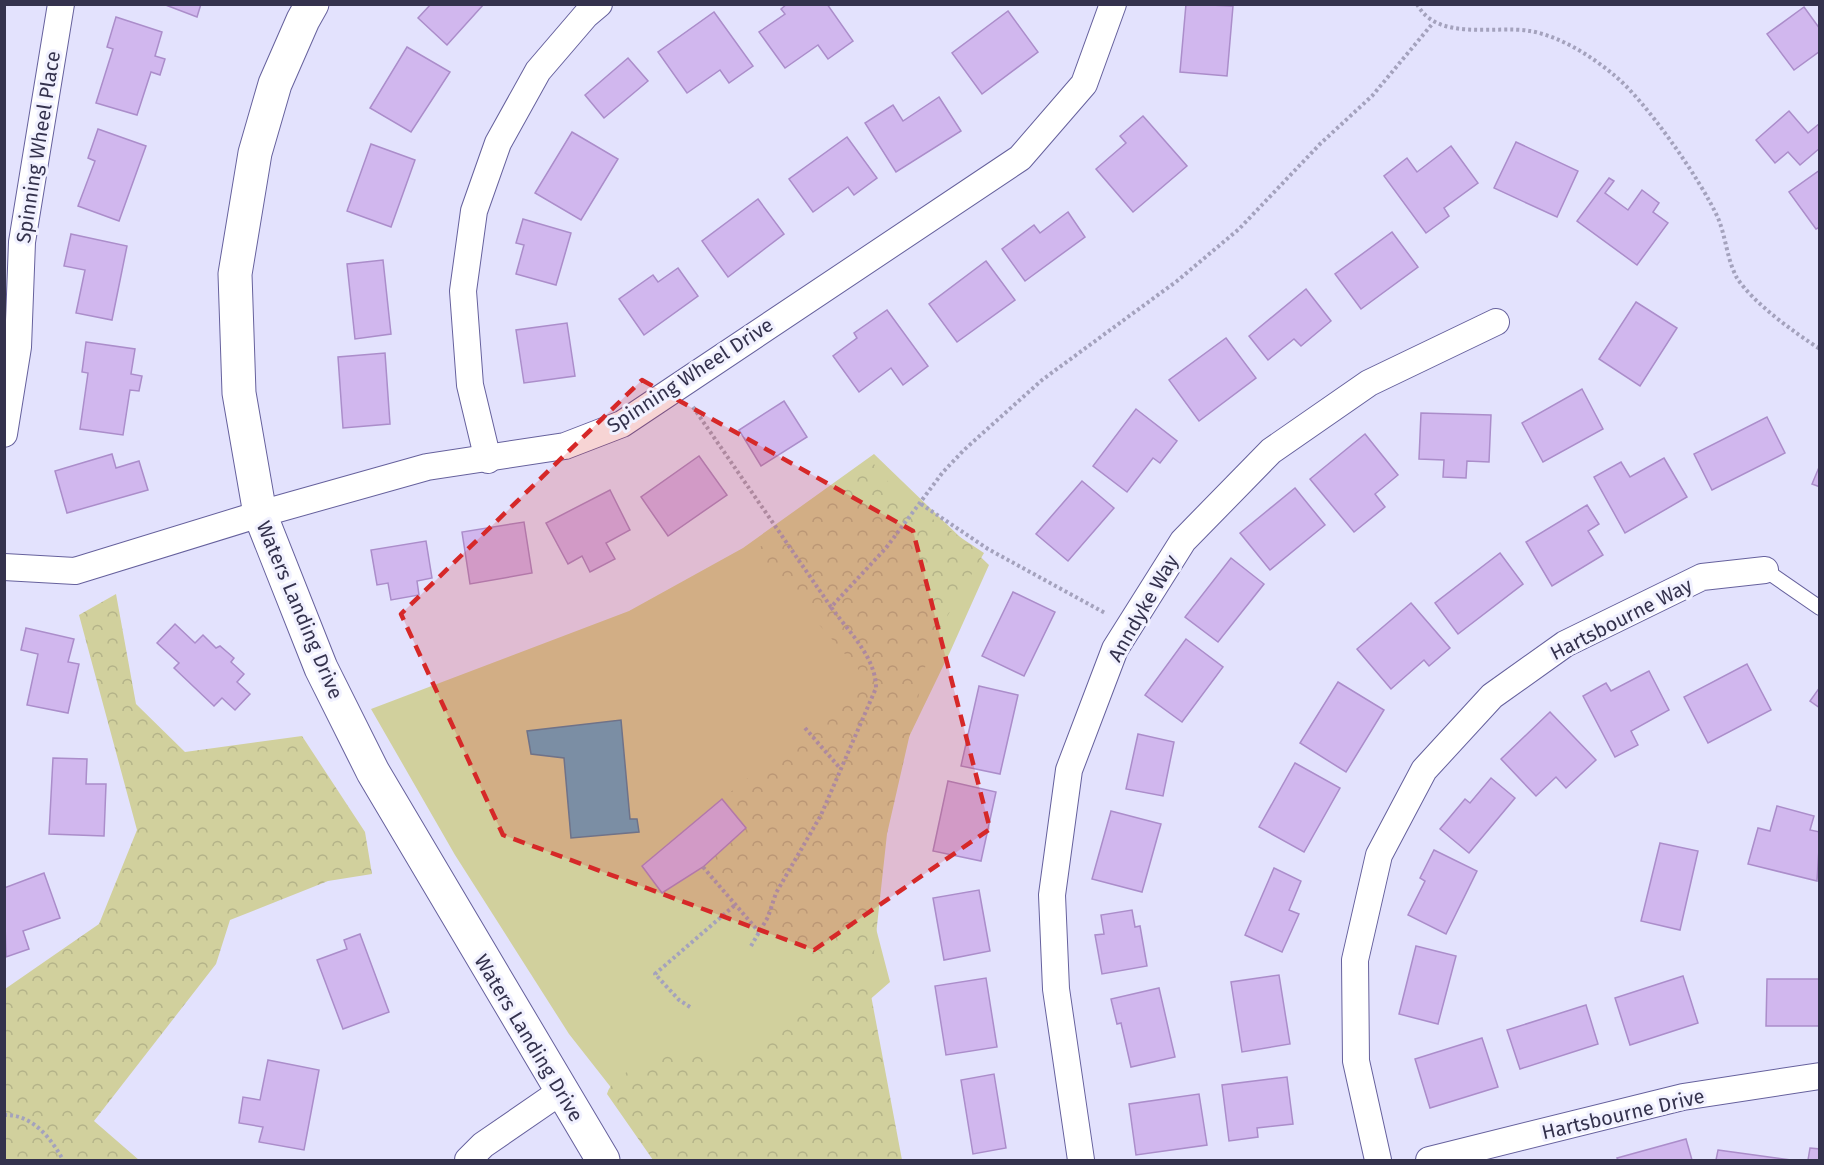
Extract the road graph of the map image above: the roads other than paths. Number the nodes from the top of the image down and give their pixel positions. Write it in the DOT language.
graph roads {
  1 [pos="61,4"];
  2 [pos="312,4"];
  3 [pos="599,4"];
  4 [pos="1113,4"];
  5 [pos="1496,322"];
  6 [pos="4,434"];
  7 [pos="488,460"];
  8 [pos="260,514"];
  9 [pos="4,567"];
  10 [pos="1766,570"];
  11 [pos="1820,608"];
  12 [pos="1820,1076"];
  13 [pos="560,1092"];
  14 [pos="468,1161"];
  15 [pos="603,1161"];
  16 [pos="1081,1161"];
  17 [pos="1378,1161"];
  18 [pos="1429,1161"];
  1 -- 6 [label="street, Spinning Wheel Place"];
  2 -- 8 [label="street, Waters Landing Drive"];
  3 -- 7 [label="street"];
  4 -- 7 [label="street, Spinning Wheel Drive"];
  5 -- 16 [label="street, Anndyke Way"];
  7 -- 8 [label="street, Spinning Wheel Drive"];
  8 -- 9 [label="street, Spinning Wheel Drive"];
  8 -- 13 [label="street, Waters Landing Drive"];
  10 -- 11 [label="lane"];
  10 -- 17 [label="street, Hartsbourne Way"];
  12 -- 18 [label="street, Hartsbourne Drive"];
  13 -- 14 [label="street"];
  13 -- 15 [label="street, Waters Landing Drive"];
}
